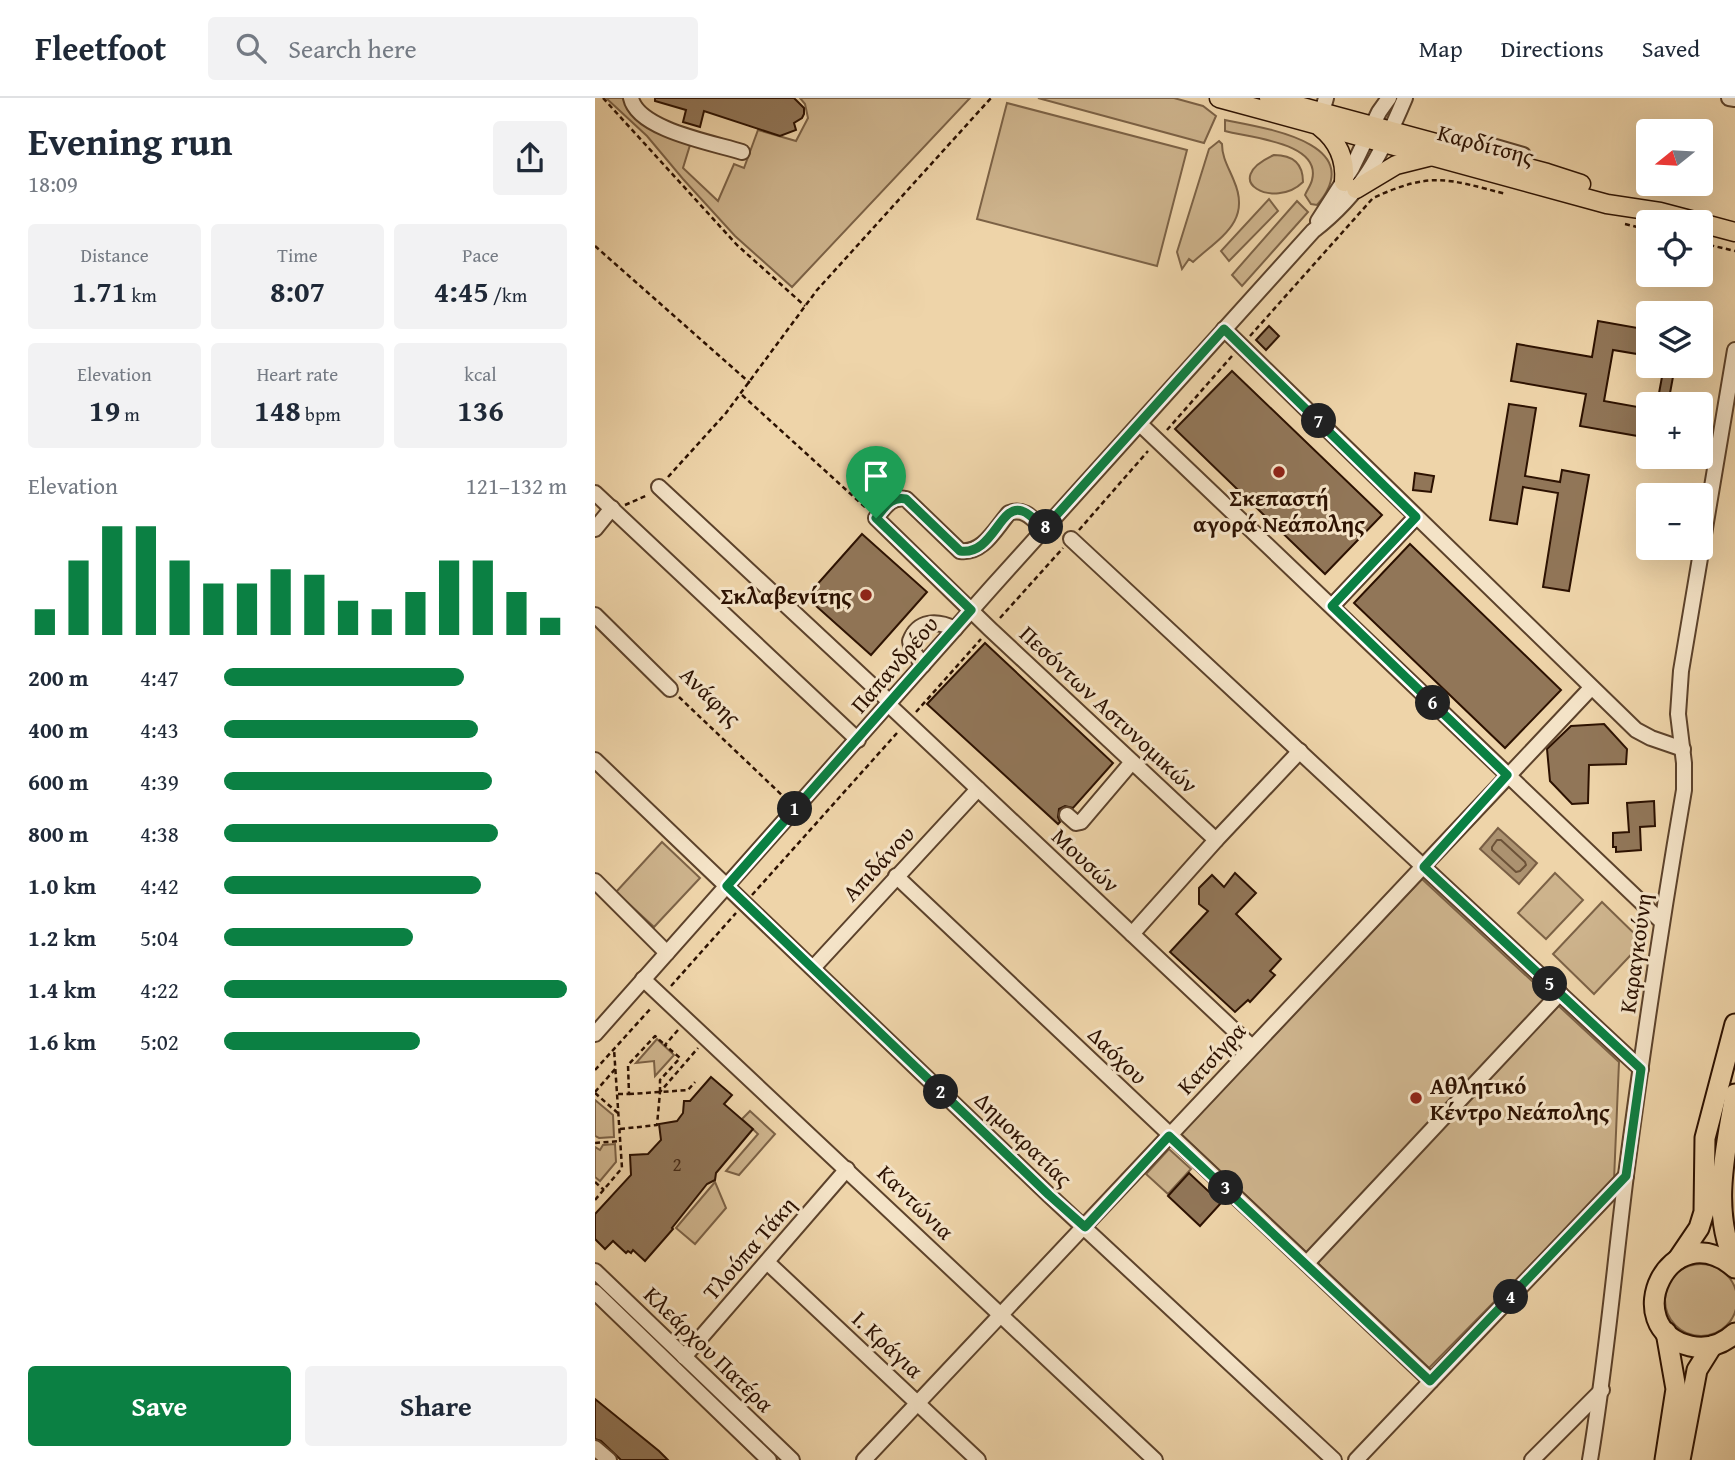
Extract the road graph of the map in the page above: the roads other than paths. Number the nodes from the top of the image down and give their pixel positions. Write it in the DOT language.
graph roads {
  1 [pos="631,98"];
  2 [pos="1219,98"];
  3 [pos="1269,98"];
  4 [pos="1389,98"];
  5 [pos="1405,98"];
  6 [pos="1729,98"];
  7 [pos="1735,99"];
  8 [pos="1322,112"];
  9 [pos="1392,130"];
  10 [pos="1369,132"];
  11 [pos="742,152"];
  12 [pos="1477,154"];
  13 [pos="1435,156"];
  14 [pos="1526,162"];
  15 [pos="1350,186"];
  16 [pos="1647,210"];
  17 [pos="1654,210"];
  18 [pos="1713,226"];
  19 [pos="1735,232"];
  20 [pos="1224,329"];
  21 [pos="1735,350"];
  22 [pos="1140,424"];
  23 [pos="659,487"];
  24 [pos="595,493"];
  25 [pos="612,509"];
  26 [pos="1416,517"];
  27 [pos="595,529"];
  28 [pos="1044,529"];
  29 [pos="1072,539"];
  30 [pos="1332,606"];
  31 [pos="971,610"];
  32 [pos="595,615"];
  33 [pos="955,629"];
  34 [pos="923,665"];
  35 [pos="1591,688"];
  36 [pos="670,689"];
  37 [pos="890,704"];
  38 [pos="858,740"];
  39 [pos="1683,749"];
  40 [pos="1300,751"];
  41 [pos="595,760"];
  42 [pos="1132,762"];
  43 [pos="1507,775"];
  44 [pos="978,789"];
  45 [pos="1067,815"];
  46 [pos="1216,840"];
  47 [pos="1424,867"];
  48 [pos="896,876"];
  49 [pos="595,881"];
  50 [pos="727,886"];
  51 [pos="1662,922"];
  52 [pos="1132,934"];
  53 [pos="667,953"];
  54 [pos="813,968"];
  55 [pos="643,979"];
  56 [pos="1560,993"];
  57 [pos="1735,1024"];
  58 [pos="595,1034"];
  59 [pos="1252,1047"];
  60 [pos="1641,1069"];
  61 [pos="1735,1094"];
  62 [pos="1169,1136"];
  63 [pos="847,1169"];
  64 [pos="1626,1176"];
  65 [pos="1085,1227"];
  66 [pos="1678,1259"];
  67 [pos="767,1262"];
  68 [pos="1307,1263"];
  69 [pos="1735,1265"];
  70 [pos="595,1271"];
  71 [pos="595,1292"];
  72 [pos="1000,1315"];
  73 [pos="1666,1332"];
  74 [pos="1735,1333"];
  75 [pos="1713,1346"];
  76 [pos="684,1357"];
  77 [pos="1430,1381"];
  78 [pos="1602,1390"];
  79 [pos="917,1403"];
  80 [pos="595,1448"];
  81 [pos="609,1460"];
  82 [pos="769,1460"];
  83 [pos="792,1460"];
  84 [pos="864,1460"];
  85 [pos="978,1460"];
  86 [pos="1155,1460"];
  87 [pos="1334,1460"];
  88 [pos="1356,1460"];
  89 [pos="1532,1460"];
  90 [pos="1590,1460"];
  91 [pos="1665,1460"];
  92 [pos="1680,1460"];
  1 -- 11 [label="street"];
  2 -- 8 [label="main road, Καρδίτσης"];
  3 -- 8 [label="main road, Καρδίτσης"];
  4 -- 10 [label="street"];
  5 -- 9 [label="street"];
  6 -- 7 [label="street"];
  8 -- 10 [label="main road, Καρδίτσης"];
  8 -- 15 [label="main road"];
  9 -- 10 [label="main road, Καρδίτσης"];
  9 -- 12 [label="main road, Καρδίτσης"];
  9 -- 13 [label="main road, Καρδίτσης"];
  9 -- 15 [label="street"];
  10 -- 15 [label="street"];
  12 -- 14 [label="street"];
  12 -- 17 [label="main road, Καρδίτσης"];
  13 -- 15 [label="main road"];
  13 -- 16 [label="main road, Καρδίτσης"];
  15 -- 20 [label="street, Παπανδρέου"];
  18 -- 19 [label="main road, Καρδίτσης"];
  20 -- 22 [label="street, Παπανδρέου"];
  20 -- 26 [label="street"];
  21 -- 39 [label="street, Καραγκούνη"];
  22 -- 28 [label="street, Παπανδρέου"];
  22 -- 30 [label="street"];
  23 -- 37 [label="street, Μουσών"];
  24 -- 25 [label="street"];
  25 -- 27 [label="street"];
  25 -- 38 [label="street"];
  26 -- 30 [label="street"];
  26 -- 35 [label="street"];
  28 -- 31 [label="street, Παπανδρέου"];
  28 -- 31 [label="street, Πεσόντων Αστυνομικών"];
  29 -- 40 [label="street"];
  30 -- 43 [label="street"];
  31 -- 33 [label="street, Παπανδρέου"];
  31 -- 42 [label="street, Πεσόντων Αστυνομικών"];
  32 -- 36 [label="street, Ανάφης"];
  33 -- 34 [label="street, Παπανδρέου"];
  33 -- 34 [label="street"];
  34 -- 37 [label="street, Παπανδρέου"];
  35 -- 39 [label="street"];
  35 -- 43 [label="street, Κατσίγρα"];
  37 -- 38 [label="street, Παπανδρέου"];
  37 -- 44 [label="street, Μουσών"];
  38 -- 50 [label="street, Παπανδρέου"];
  39 -- 51 [label="street, Καραγκούνη"];
  40 -- 46 [label="street"];
  40 -- 47 [label="street"];
  41 -- 50 [label="street, Δημοκρατίας"];
  42 -- 45 [label="street"];
  42 -- 46 [label="street, Πεσόντων Αστυνομικών"];
  43 -- 47 [label="street, Κατσίγρα"];
  43 -- 51 [label="street"];
  44 -- 48 [label="street, Απιδάνου"];
  44 -- 52 [label="street, Μουσών"];
  46 -- 52 [label="street"];
  47 -- 56 [label="street"];
  47 -- 59 [label="street, Κατσίγρα"];
  48 -- 54 [label="street, Απιδάνου"];
  48 -- 62 [label="street, Δαόχου"];
  49 -- 53 [label="street"];
  50 -- 53 [label="street, Παπανδρέου"];
  50 -- 54 [label="street, Δημοκρατίας"];
  51 -- 60 [label="street, Καραγκούνη"];
  52 -- 59 [label="street, Μουσών"];
  53 -- 55 [label="street, Παπανδρέου"];
  54 -- 65 [label="street, Δημοκρατίας"];
  55 -- 58 [label="street, Παπανδρέου"];
  55 -- 63 [label="street, Καντώνια"];
  56 -- 60 [label="street"];
  56 -- 68 [label="street"];
  57 -- 66 [label="highway"];
  59 -- 62 [label="street, Κατσίγρα"];
  60 -- 64 [label="street, Καραγκούνη"];
  61 -- 69 [label="highway"];
  62 -- 65 [label="street, Κατσίγρα"];
  62 -- 68 [label="street, Δαόχου"];
  63 -- 67 [label="street, Τλούπα Τάκη"];
  63 -- 72 [label="street, Καντώνια"];
  64 -- 77 [label="street"];
  64 -- 78 [label="street, Καραγκούνη"];
  65 -- 72 [label="street, Κατσίγρα"];
  65 -- 87 [label="street, Δημοκρατίας"];
  66 -- 69 [label="highway"];
  66 -- 73 [label="highway"];
  67 -- 76 [label="street, Τλούπα Τάκη"];
  67 -- 79 [label="street, Ι. Κράγια"];
  68 -- 77 [label="street, Δαόχου"];
  70 -- 76 [label="street, Κλεάρχου Πατέρα"];
  71 -- 82 [label="street, Κλεάρχου Πατέρα"];
  72 -- 79 [label="street, Κατσίγρα"];
  72 -- 86 [label="street, Καντώνια"];
  73 -- 75 [label="highway"];
  73 -- 91 [label="highway"];
  74 -- 75 [label="highway"];
  75 -- 92 [label="highway"];
  76 -- 83 [label="street, Κλεάρχου Πατέρα"];
  77 -- 88 [label="street"];
  78 -- 89 [label="street"];
  78 -- 90 [label="street, Καραγκούνη"];
  79 -- 84 [label="street, Κατσίγρα"];
  79 -- 85 [label="street, Ι. Κράγια"];
  80 -- 81 [label="street"];
}
